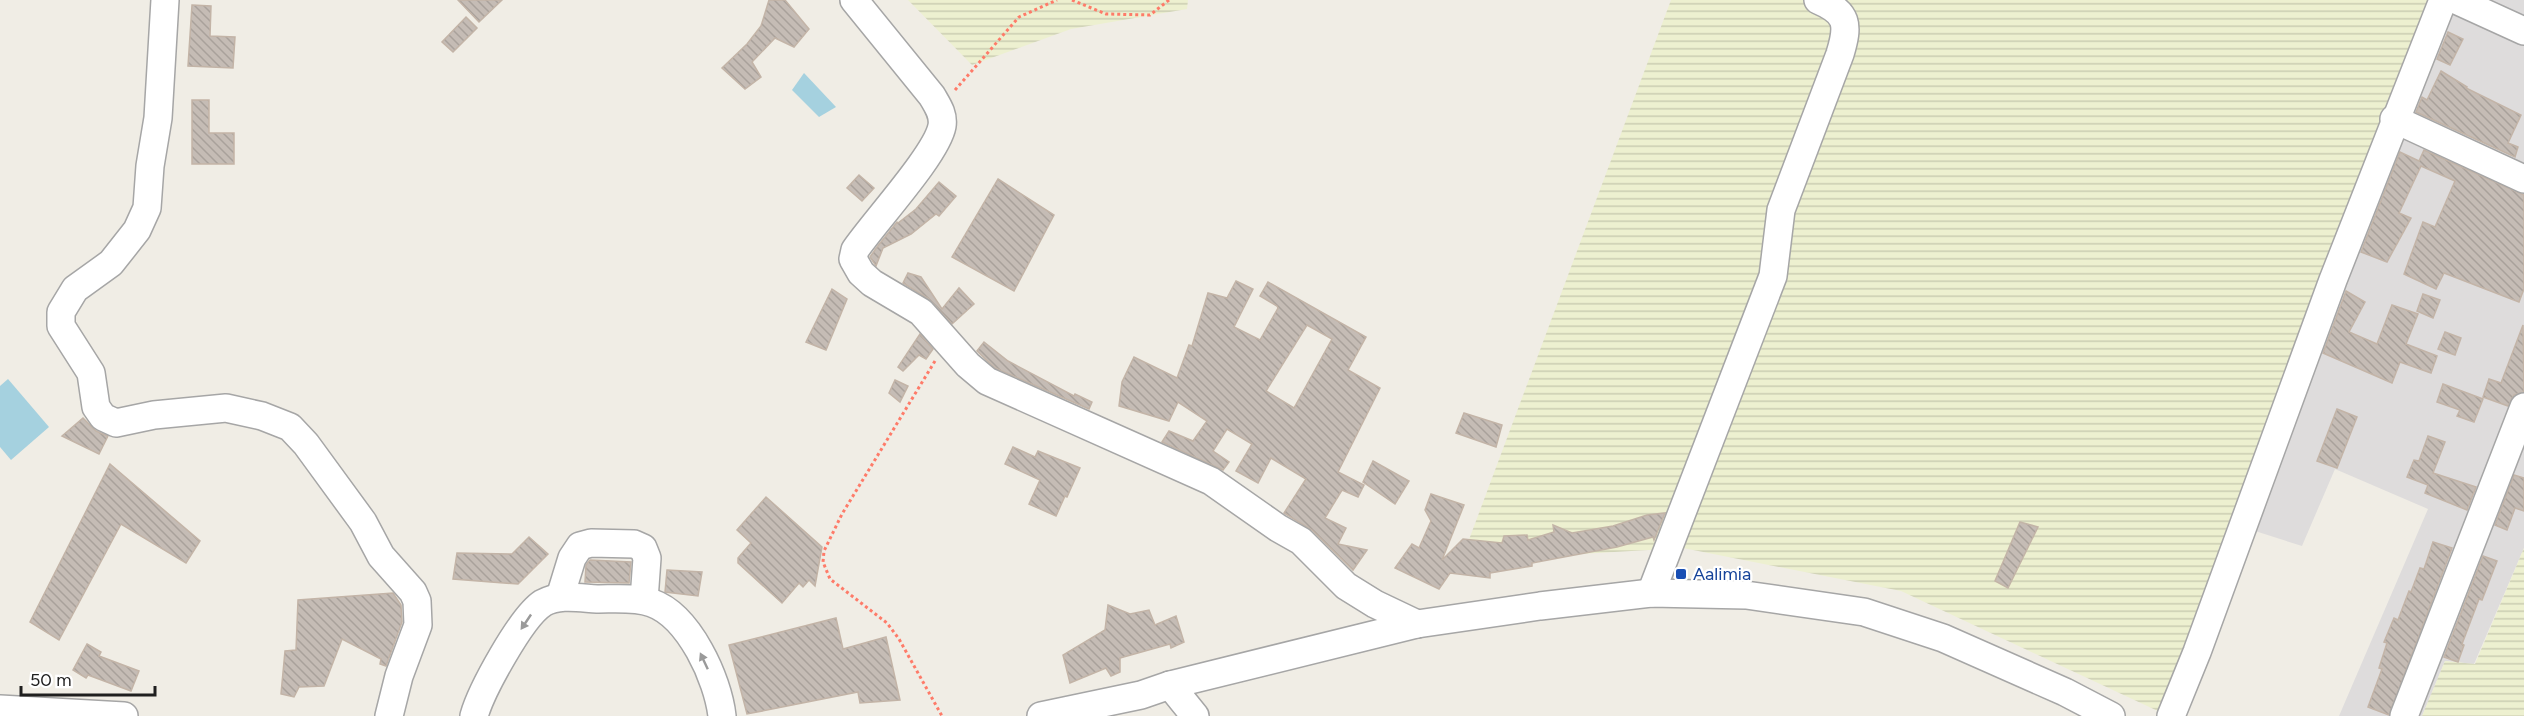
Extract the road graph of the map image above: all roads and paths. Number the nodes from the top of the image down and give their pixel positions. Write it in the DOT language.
graph roads {
  1 [pos="165,0"];
  2 [pos="854,0"];
  3 [pos="1057,0"];
  4 [pos="1072,0"];
  5 [pos="1169,0"];
  6 [pos="1818,0"];
  7 [pos="2443,0"];
  8 [pos="2456,0"];
  9 [pos="2524,31"];
  10 [pos="941,112"];
  11 [pos="2394,119"];
  12 [pos="2524,179"];
  13 [pos="947,342"];
  14 [pos="2524,407"];
  15 [pos="2513,470"];
  16 [pos="1651,593"];
  17 [pos="560,597"];
  18 [pos="644,600"];
  19 [pos="1417,624"];
  20 [pos="1170,685"];
  21 [pos="0,709"];
  22 [pos="124,716"];
  23 [pos="389,716"];
  24 [pos="474,716"];
  25 [pos="722,716"];
  26 [pos="942,716"];
  27 [pos="1041,716"];
  28 [pos="1195,716"];
  29 [pos="2111,716"];
  30 [pos="2171,716"];
  31 [pos="2404,716"];
  1 -- 23 [label="street"];
  2 -- 10 [label="street"];
  3 -- 10 [label="path"];
  4 -- 5 [label="path"];
  6 -- 16 [label="street"];
  7 -- 11 [label="street"];
  8 -- 9 [label="street"];
  10 -- 13 [label="street"];
  11 -- 12 [label="street"];
  11 -- 30 [label="street"];
  13 -- 19 [label="street"];
  13 -- 26 [label="path"];
  14 -- 15 [label="street"];
  15 -- 31 [label="street"];
  16 -- 19 [label="street"];
  16 -- 29 [label="street"];
  17 -- 18 [label="street"];
  17 -- 18 [label="street"];
  17 -- 24 [label="street, one-way"];
  25 -- 18 [label="street, one-way"];
  19 -- 20 [label="street"];
  20 -- 27 [label="street"];
  20 -- 28 [label="street"];
  21 -- 22 [label="street"];
}
